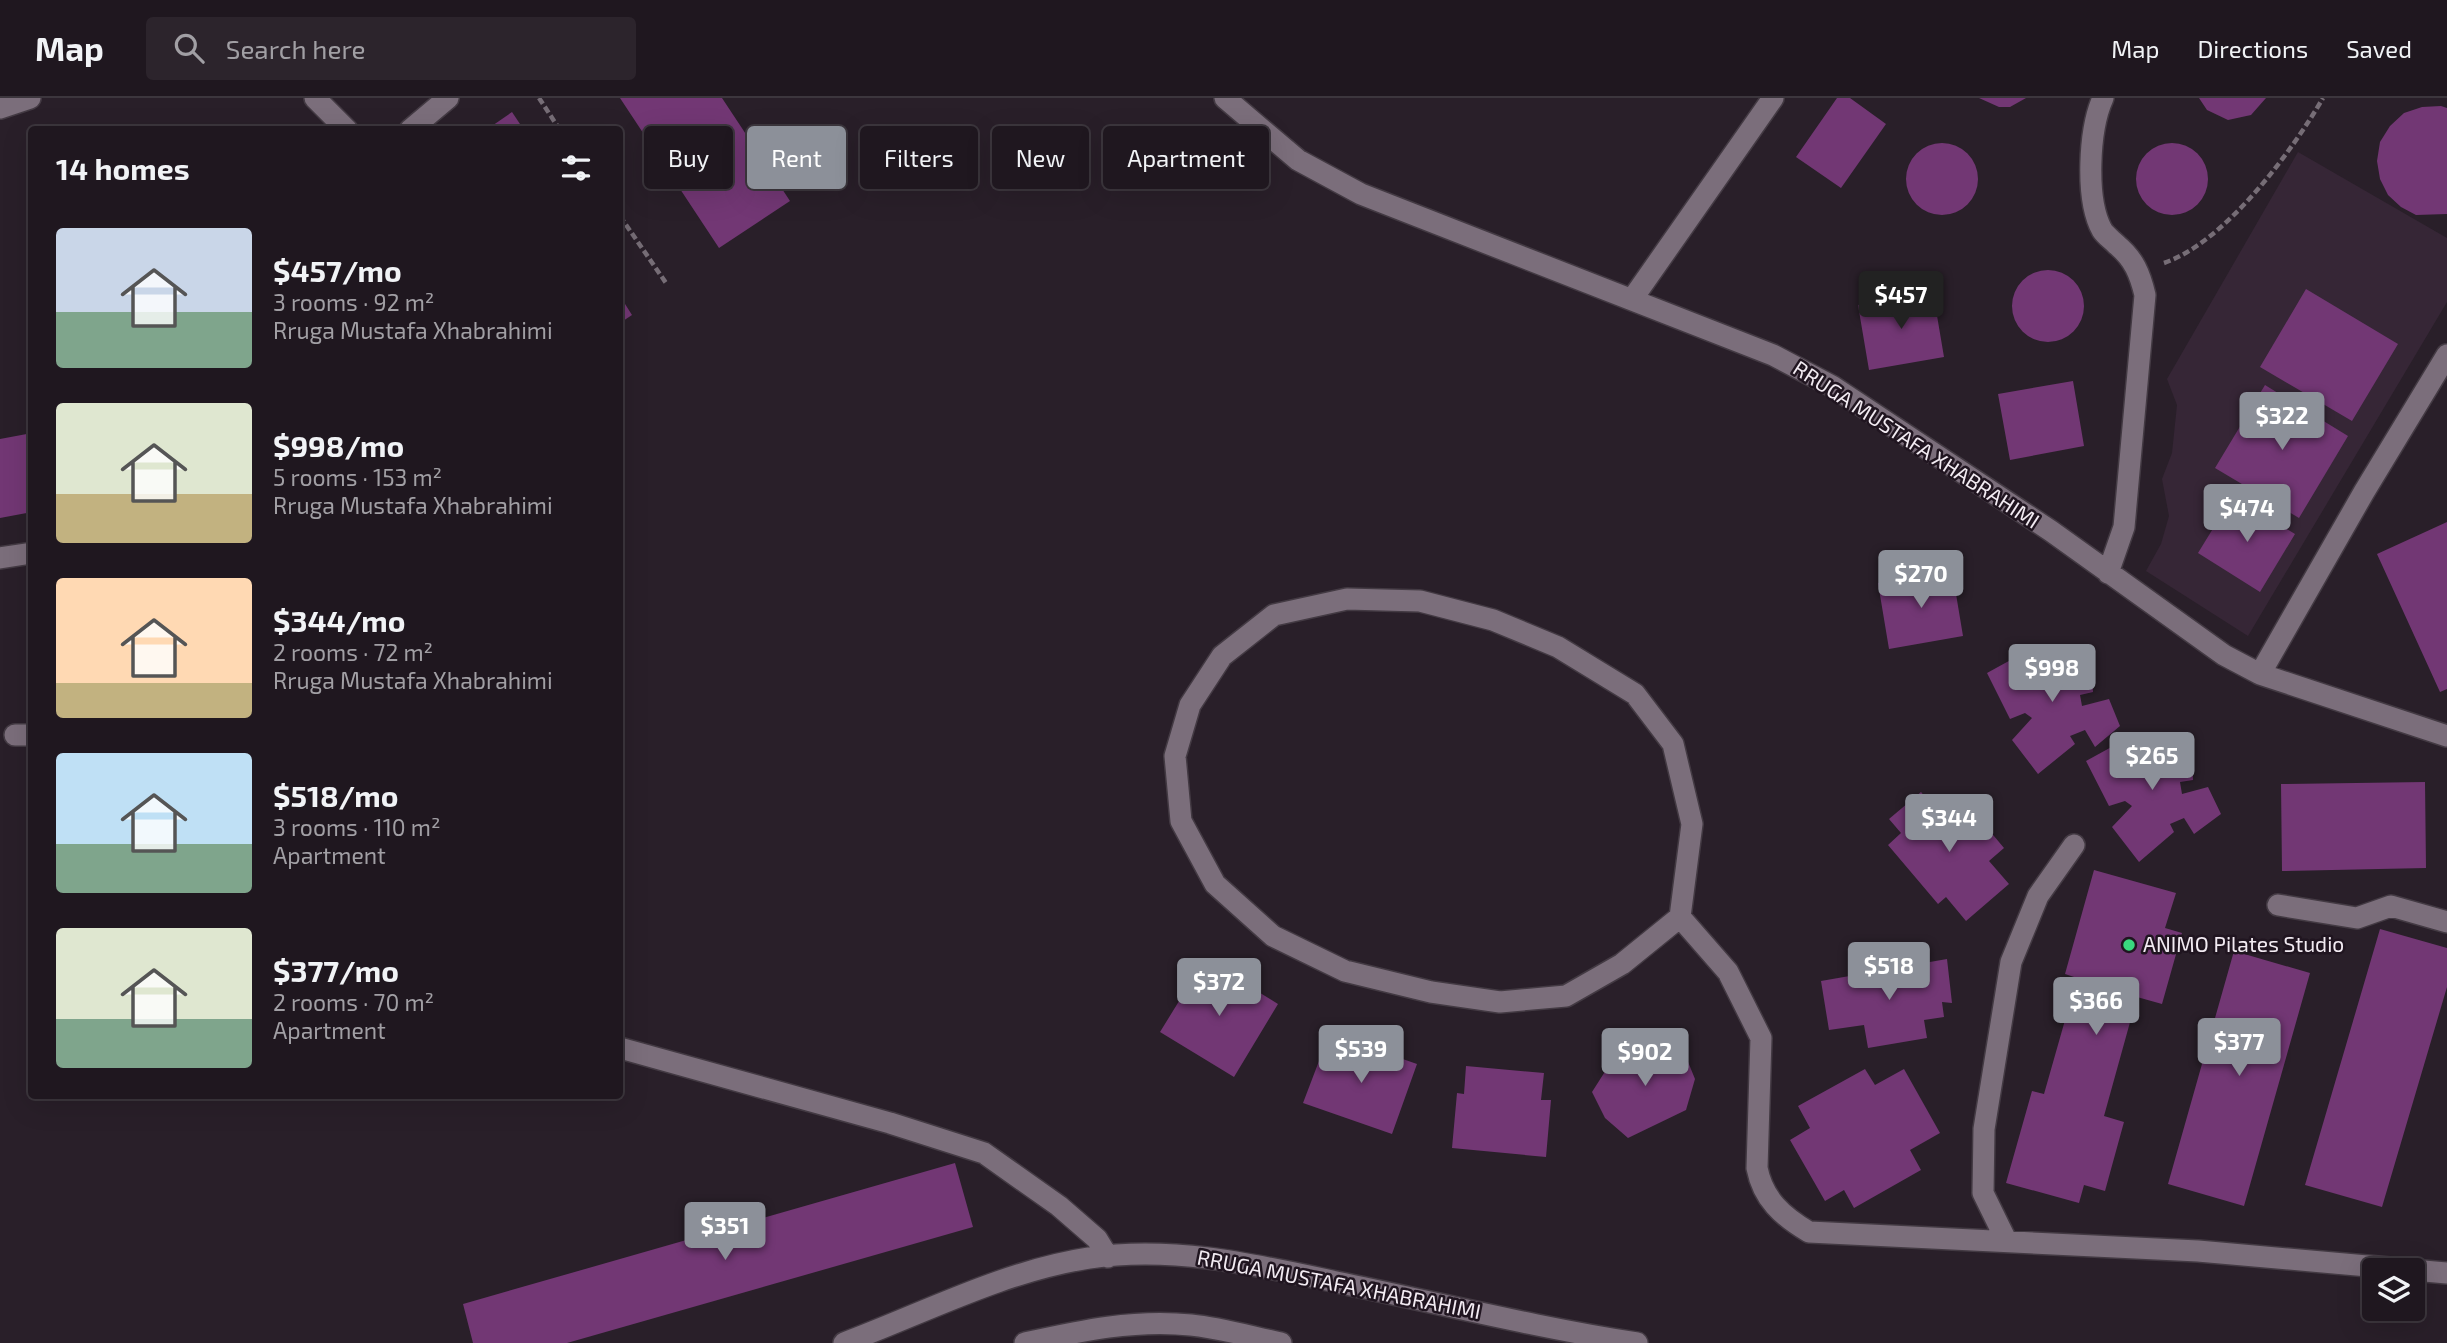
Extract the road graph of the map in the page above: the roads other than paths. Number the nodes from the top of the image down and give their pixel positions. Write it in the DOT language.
graph roads {
  1 [pos="30,98"];
  2 [pos="315,98"];
  3 [pos="448,98"];
  4 [pos="1225,98"];
  5 [pos="1773,98"];
  6 [pos="2102,98"];
  7 [pos="0,108"];
  8 [pos="343,126"];
  9 [pos="415,126"];
  10 [pos="1633,298"];
  11 [pos="2447,355"];
  12 [pos="28,554"];
  13 [pos="0,558"];
  14 [pos="2108,573"];
  15 [pos="2260,674"];
  16 [pos="2447,736"];
  17 [pos="2074,845"];
  18 [pos="2278,905"];
  19 [pos="1680,917"];
  20 [pos="2447,922"];
  21 [pos="623,1049"];
  22 [pos="2006,1240"];
  23 [pos="1108,1256"];
  24 [pos="2447,1273"];
  25 [pos="1572,1338"];
  26 [pos="844,1343"];
  27 [pos="1025,1343"];
  28 [pos="1281,1343"];
  29 [pos="1637,1343"];
  1 -- 7 [label="street"];
  2 -- 8 [label="street"];
  3 -- 9 [label="street"];
  4 -- 10 [label="street, RRUGA MUSTAFA XHABRAHIMI"];
  5 -- 10 [label="street"];
  6 -- 14 [label="street"];
  10 -- 14 [label="street, RRUGA MUSTAFA XHABRAHIMI"];
  11 -- 15 [label="street"];
  12 -- 13 [label="street"];
  14 -- 15 [label="street, RRUGA MUSTAFA XHABRAHIMI"];
  15 -- 16 [label="street, RRUGA MUSTAFA XHABRAHIMI"];
  17 -- 22 [label="street"];
  18 -- 20 [label="street"];
  19 -- 19 [label="street"];
  19 -- 22 [label="street"];
  21 -- 23 [label="street"];
  22 -- 24 [label="street"];
  23 -- 25 [label="street, RRUGA MUSTAFA XHABRAHIMI"];
  23 -- 26 [label="street, RRUGA MUSTAFA XHABRAHIMI"];
  25 -- 29 [label="street, RRUGA MUSTAFA XHABRAHIMI"];
  27 -- 28 [label="street"];
}
